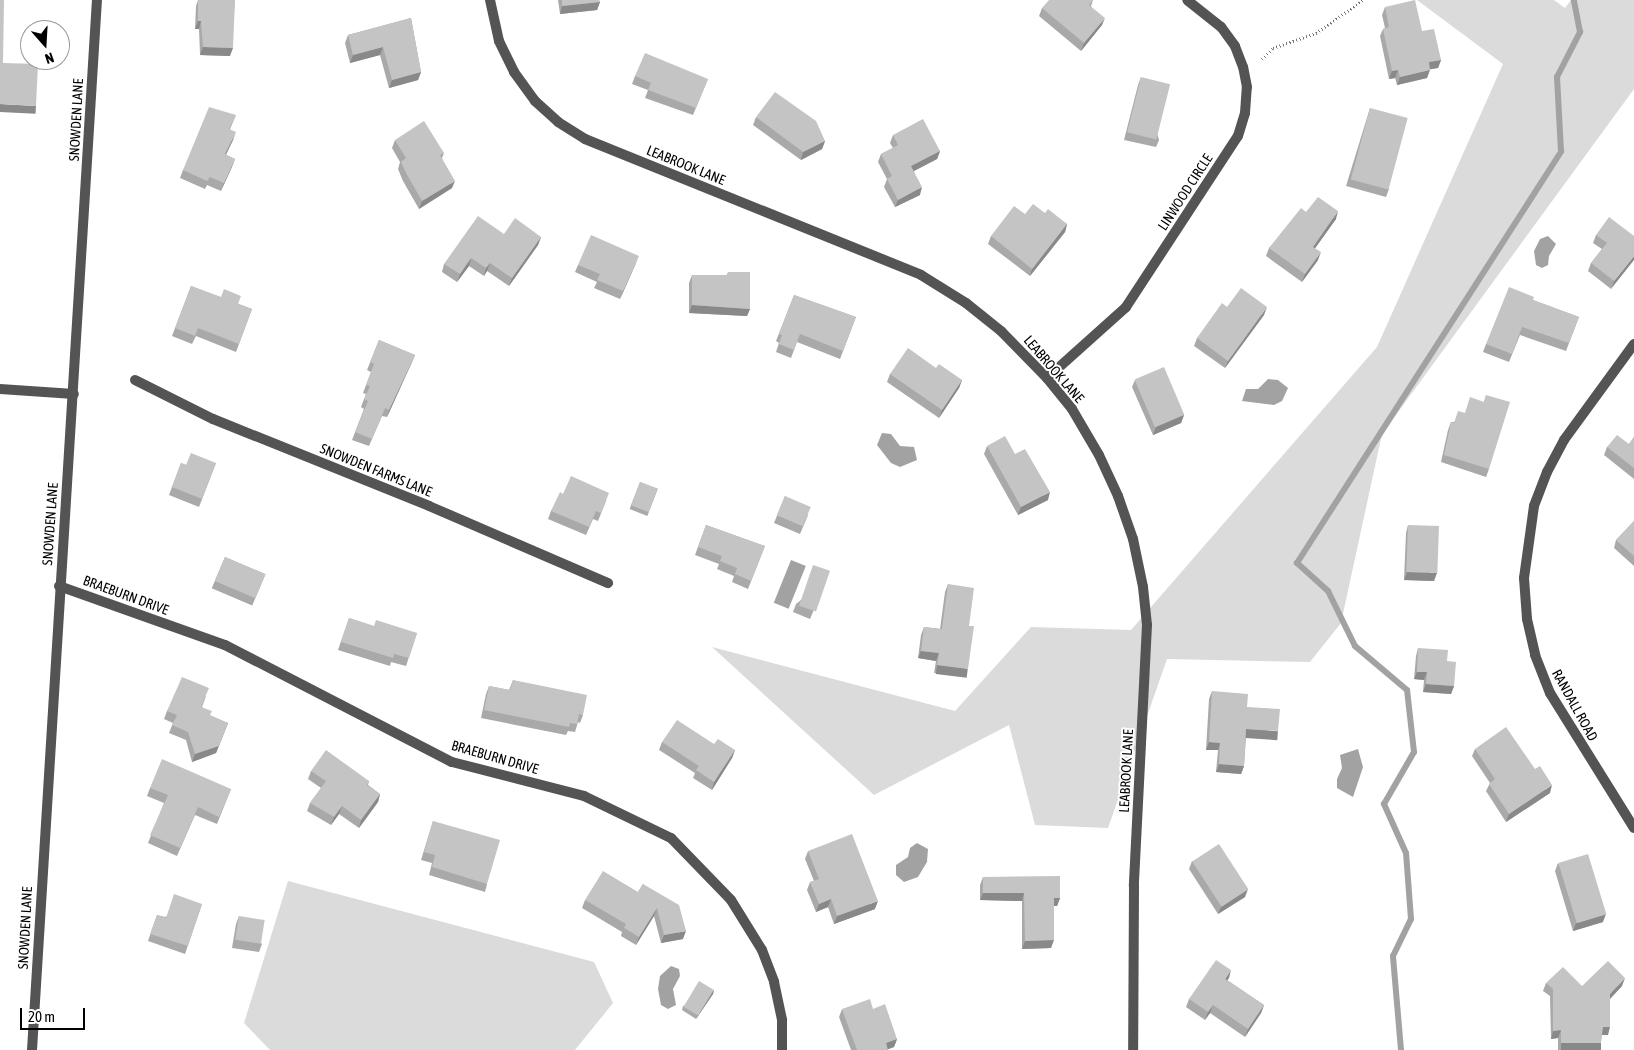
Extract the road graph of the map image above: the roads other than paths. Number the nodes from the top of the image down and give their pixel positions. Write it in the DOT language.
graph roads {
  1 [pos="97,0"];
  2 [pos="490,0"];
  3 [pos="1187,0"];
  4 [pos="1634,344"];
  5 [pos="1048,378"];
  6 [pos="135,380"];
  7 [pos="0,389"];
  8 [pos="74,394"];
  9 [pos="608,583"];
  10 [pos="59,586"];
  11 [pos="1634,828"];
  12 [pos="32,1050"];
  13 [pos="782,1050"];
  14 [pos="1133,1050"];
  1 -- 8 [label="street, SNOWDEN LANE"];
  2 -- 5 [label="street, LEABROOK LANE"];
  3 -- 5 [label="street, LINWOOD CIRCLE"];
  4 -- 11 [label="street, RANDALL ROAD"];
  5 -- 14 [label="street, LEABROOK LANE"];
  6 -- 9 [label="street, SNOWDEN FARMS LANE"];
  7 -- 8 [label="street"];
  8 -- 10 [label="street, SNOWDEN LANE"];
  10 -- 12 [label="street, SNOWDEN LANE"];
  10 -- 13 [label="street, BRAEBURN DRIVE"];
}
